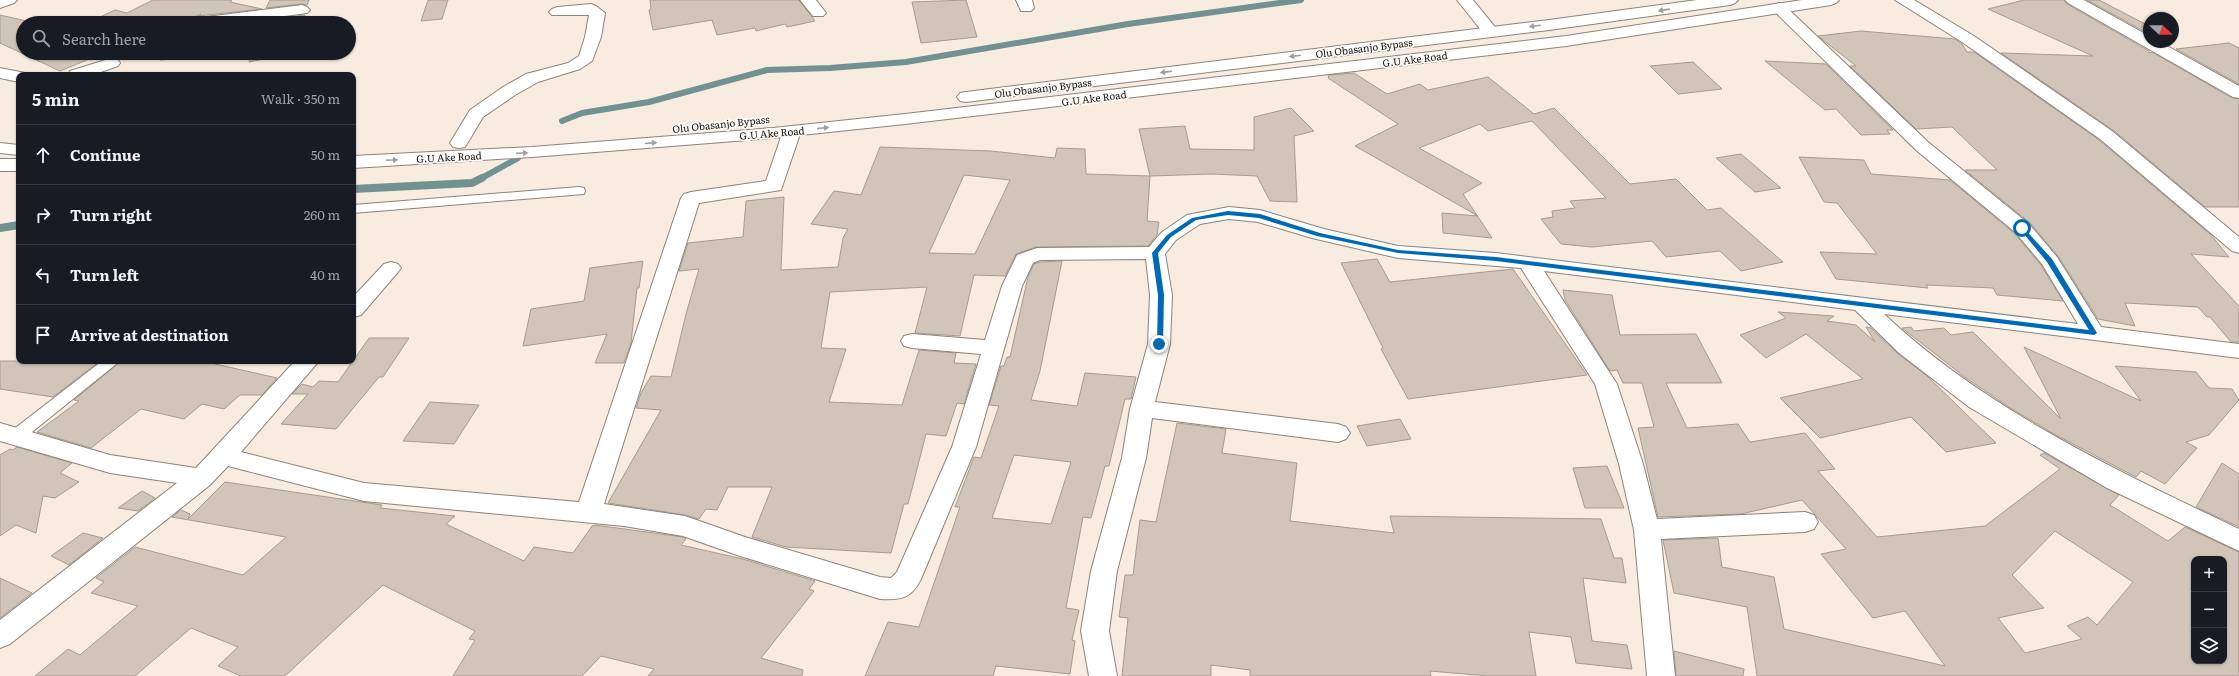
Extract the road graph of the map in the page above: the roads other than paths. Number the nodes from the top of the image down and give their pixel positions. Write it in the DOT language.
graph roads {
  1 [pos="9,0"];
  2 [pos="808,0"];
  3 [pos="1464,0"];
  4 [pos="1730,0"];
  5 [pos="1831,0"];
  6 [pos="1903,0"];
  7 [pos="2073,0"];
  8 [pos="0,3"];
  9 [pos="237,4"];
  10 [pos="1779,8"];
  11 [pos="302,10"];
  12 [pos="557,12"];
  13 [pos="818,13"];
  14 [pos="229,16"];
  15 [pos="252,16"];
  16 [pos="1490,32"];
  17 [pos="112,63"];
  18 [pos="85,72"];
  19 [pos="0,73"];
  20 [pos="16,76"];
  21 [pos="2239,93"];
  22 [pos="792,131"];
  23 [pos="459,143"];
  24 [pos="356,148"];
  25 [pos="16,152"];
  26 [pos="3,160"];
  27 [pos="356,162"];
  28 [pos="579,192"];
  29 [pos="356,209"];
  30 [pos="2239,247"];
  31 [pos="1155,253"];
  32 [pos="1528,263"];
  33 [pos="391,268"];
  34 [pos="1860,303"];
  35 [pos="356,307"];
  36 [pos="2094,333"];
  37 [pos="912,341"];
  38 [pos="994,348"];
  39 [pos="2239,351"];
  40 [pos="108,364"];
  41 [pos="305,364"];
  42 [pos="1142,409"];
  43 [pos="1338,433"];
  44 [pos="8,434"];
  45 [pos="223,456"];
  46 [pos="200,478"];
  47 [pos="588,513"];
  48 [pos="1805,522"];
  49 [pos="1647,530"];
  50 [pos="2239,541"];
  51 [pos="0,636"];
  52 [pos="1103,676"];
  53 [pos="1661,676"];
  1 -- 8 [label="street"];
  2 -- 13 [label="street"];
  3 -- 16 [label="street"];
  4 -- 16 [label="street, Olu Obasanjo Bypass, one-way"];
  5 -- 10 [label="street, G.U Ake Road"];
  6 -- 30 [label="street"];
  7 -- 21 [label="street"];
  9 -- 14 [label="street"];
  22 -- 10 [label="street, G.U Ake Road, one-way"];
  10 -- 36 [label="street"];
  11 -- 15 [label="street"];
  12 -- 23 [label="street"];
  16 -- 23 [label="street, Olu Obasanjo Bypass, one-way"];
  17 -- 18 [label="street"];
  19 -- 20 [label="street"];
  27 -- 22 [label="street, G.U Ake Road, one-way"];
  22 -- 47 [label="street"];
  23 -- 24 [label="street, Olu Obasanjo Bypass"];
  25 -- 26 [label="street"];
  28 -- 29 [label="lane"];
  31 -- 32 [label="street"];
  31 -- 38 [label="street"];
  31 -- 42 [label="street"];
  32 -- 34 [label="street"];
  32 -- 49 [label="street"];
  33 -- 35 [label="street"];
  34 -- 36 [label="street"];
  34 -- 50 [label="street"];
  36 -- 39 [label="street"];
  37 -- 38 [label="street"];
  38 -- 47 [label="street"];
  40 -- 44 [label="lane"];
  41 -- 45 [label="street"];
  42 -- 43 [label="street"];
  42 -- 52 [label="street"];
  44 -- 46 [label="street"];
  45 -- 46 [label="street"];
  45 -- 47 [label="street"];
  46 -- 51 [label="street"];
  48 -- 49 [label="street"];
  49 -- 53 [label="street"];
}
